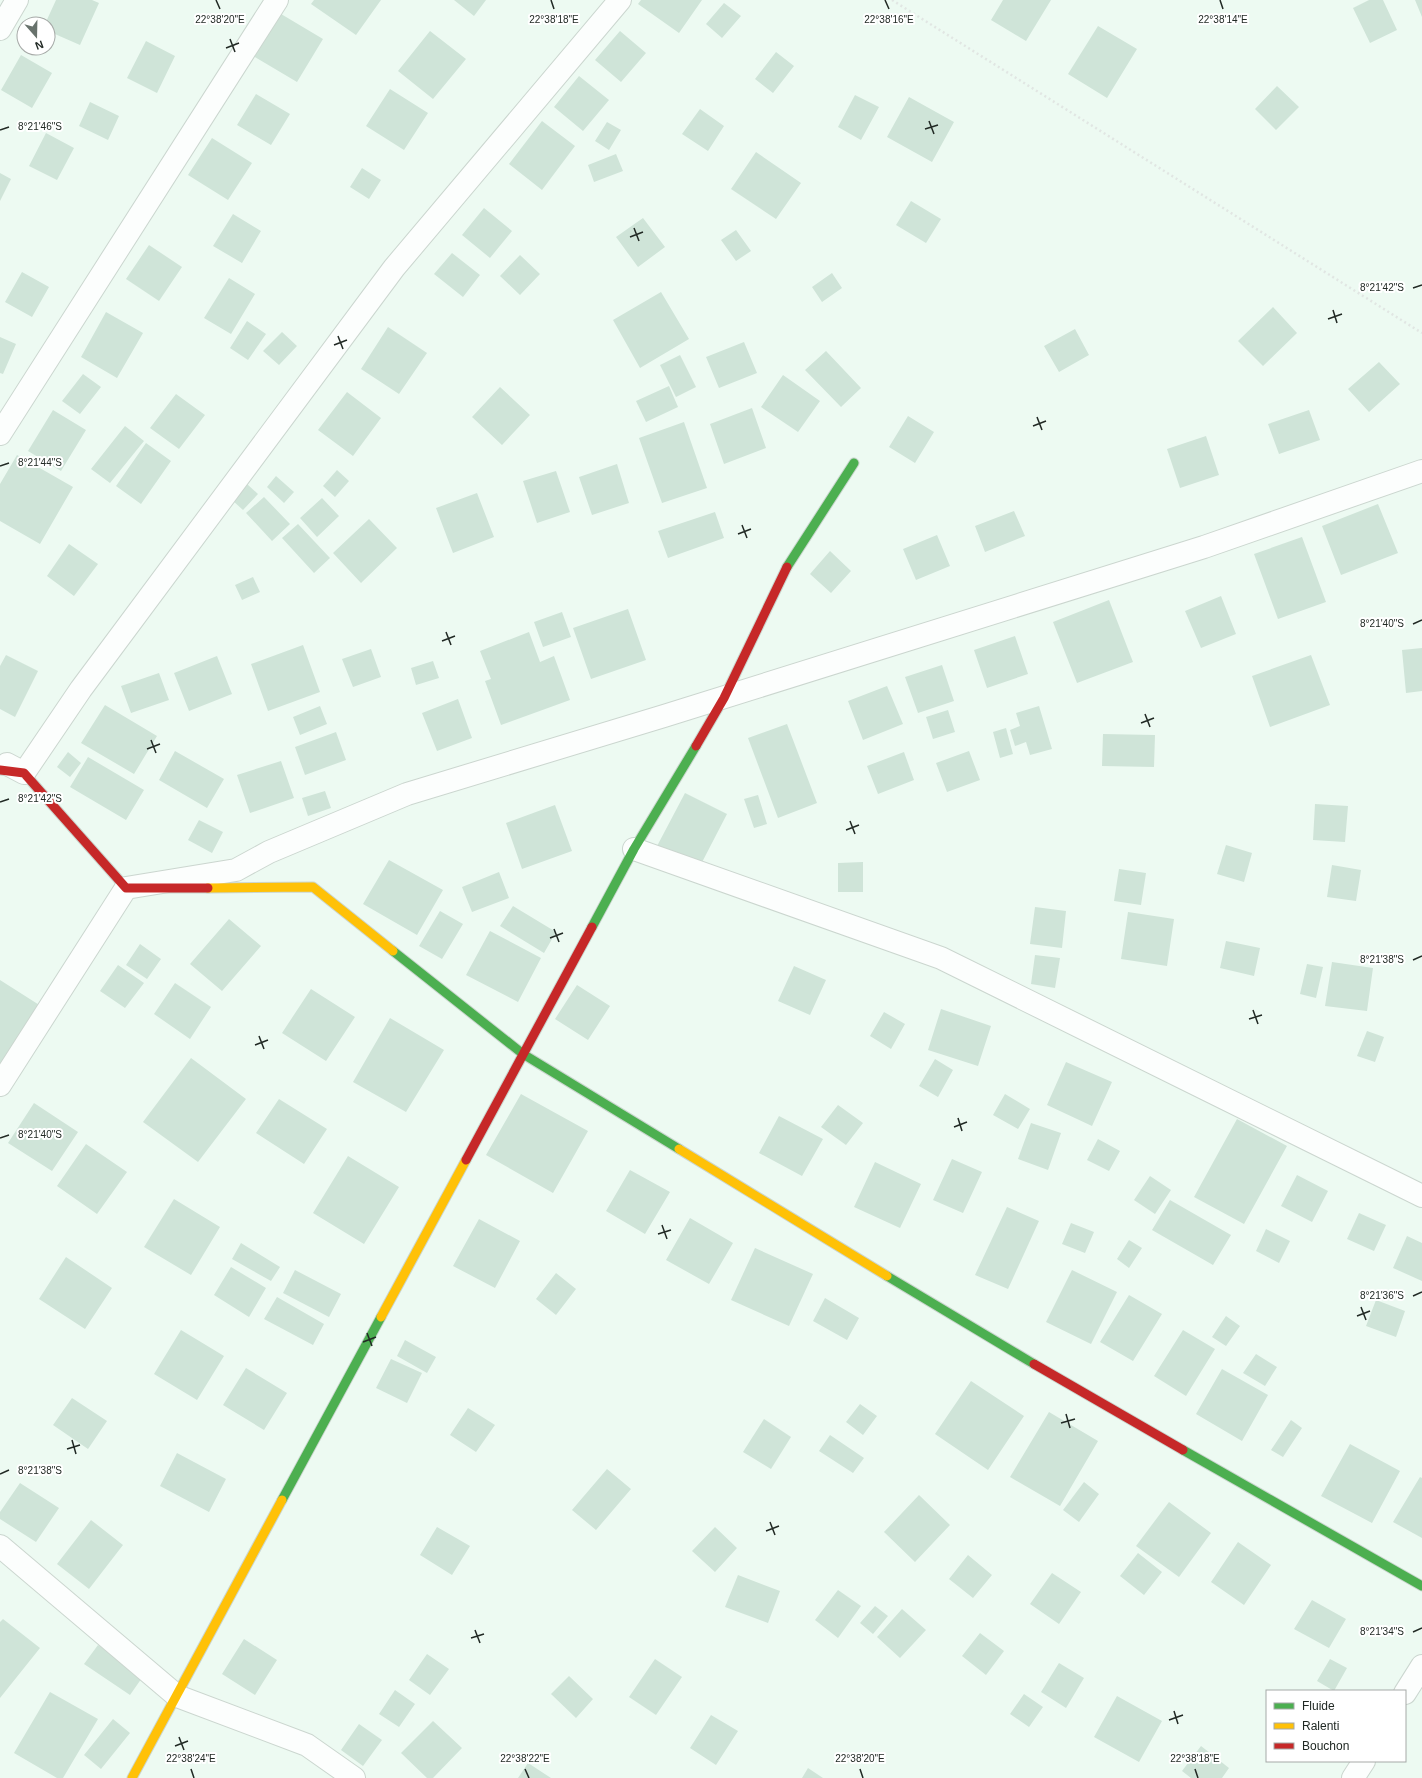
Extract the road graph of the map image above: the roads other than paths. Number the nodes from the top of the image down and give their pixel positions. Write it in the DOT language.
graph roads {
  1 [pos="17,0"];
  2 [pos="277,0"];
  3 [pos="620,0"];
  4 [pos="0,29"];
  5 [pos="0,434"];
  6 [pos="854,463"];
  7 [pos="1422,471"];
  8 [pos="724,698"];
  9 [pos="0,760"];
  10 [pos="0,770"];
  11 [pos="24,773"];
  12 [pos="634,849"];
  13 [pos="126,888"];
  14 [pos="523,1054"];
  15 [pos="0,1085"];
  16 [pos="1422,1196"];
  17 [pos="0,1546"];
  18 [pos="1422,1586"];
  19 [pos="1422,1666"];
  20 [pos="1406,1692"];
  21 [pos="177,1696"];
  22 [pos="1363,1762"];
  23 [pos="132,1778"];
  24 [pos="354,1778"];
  25 [pos="1353,1778"];
  1 -- 4 [label="street"];
  2 -- 5 [label="street"];
  3 -- 11 [label="street"];
  6 -- 8 [label="street"];
  7 -- 8 [label="street"];
  8 -- 12 [label="street"];
  8 -- 13 [label="street"];
  9 -- 11 [label="street"];
  10 -- 11 [label="street"];
  11 -- 13 [label="street"];
  12 -- 14 [label="street"];
  12 -- 16 [label="street"];
  13 -- 14 [label="street"];
  13 -- 15 [label="street"];
  14 -- 18 [label="street"];
  14 -- 21 [label="street"];
  17 -- 21 [label="street"];
  19 -- 20 [label="street"];
  21 -- 23 [label="street"];
  21 -- 24 [label="street"];
  22 -- 25 [label="street"];
}
